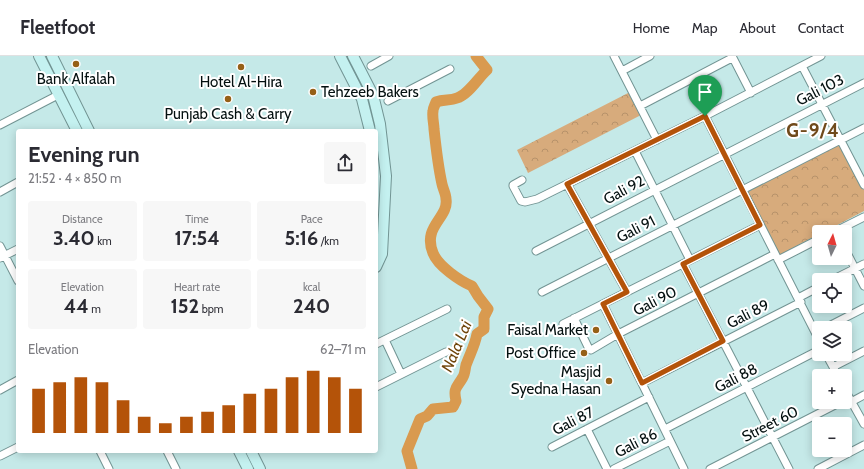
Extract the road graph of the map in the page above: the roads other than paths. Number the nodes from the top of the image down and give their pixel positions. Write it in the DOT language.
graph roads {
  1 [pos="39,56"];
  2 [pos="52,56"];
  3 [pos="340,56"];
  4 [pos="353,56"];
  5 [pos="390,56"];
  6 [pos="614,56"];
  7 [pos="650,56"];
  8 [pos="822,56"];
  9 [pos="732,57"];
  10 [pos="371,66"];
  11 [pos="802,66"];
  12 [pos="450,69"];
  13 [pos="622,71"];
  14 [pos="864,83"];
  15 [pos="750,93"];
  16 [pos="58,95"];
  17 [pos="388,101"];
  18 [pos="822,103"];
  19 [pos="640,106"];
  20 [pos="705,116"];
  21 [pos="0,125"];
  22 [pos="864,128"];
  23 [pos="76,129"];
  24 [pos="88,129"];
  25 [pos="370,129"];
  26 [pos="657,140"];
  27 [pos="840,141"];
  28 [pos="635,151"];
  29 [pos="724,154"];
  30 [pos="862,175"];
  31 [pos="522,180"];
  32 [pos="16,183"];
  33 [pos="567,184"];
  34 [pos="864,185"];
  35 [pos="654,189"];
  36 [pos="743,190"];
  37 [pos="0,192"];
  38 [pos="864,217"];
  39 [pos="589,223"];
  40 [pos="672,225"];
  41 [pos="760,225"];
  42 [pos="849,225"];
  43 [pos="812,242"];
  44 [pos="0,246"];
  45 [pos="16,250"];
  46 [pos="536,251"];
  47 [pos="2,257"];
  48 [pos="777,257"];
  49 [pos="608,258"];
  50 [pos="690,260"];
  51 [pos="852,262"];
  52 [pos="378,263"];
  53 [pos="683,264"];
  54 [pos="864,264"];
  55 [pos="855,268"];
  56 [pos="845,273"];
  57 [pos="16,278"];
  58 [pos="864,286"];
  59 [pos="542,292"];
  60 [pos="627,292"];
  61 [pos="812,292"];
  62 [pos="698,294"];
  63 [pos="800,300"];
  64 [pos="603,304"];
  65 [pos="864,308"];
  66 [pos="447,309"];
  67 [pos="574,318"];
  68 [pos="839,321"];
  69 [pos="812,323"];
  70 [pos="563,324"];
  71 [pos="618,334"];
  72 [pos="385,340"];
  73 [pos="723,341"];
  74 [pos="378,342"];
  75 [pos="864,351"];
  76 [pos="446,352"];
  77 [pos="812,354"];
  78 [pos="830,361"];
  79 [pos="833,367"];
  80 [pos="401,374"];
  81 [pos="16,381"];
  82 [pos="642,383"];
  83 [pos="378,386"];
  84 [pos="747,387"];
  85 [pos="0,390"];
  86 [pos="864,395"];
  87 [pos="649,397"];
  88 [pos="852,399"];
  89 [pos="852,406"];
  90 [pos="827,409"];
  91 [pos="864,424"];
  92 [pos="586,429"];
  93 [pos="665,430"];
  94 [pos="772,437"];
  95 [pos="670,441"];
  96 [pos="864,445"];
  97 [pos="552,447"];
  98 [pos="16,448"];
  99 [pos="101,453"];
  100 [pos="168,453"];
  101 [pos="240,453"];
  102 [pos="252,453"];
  103 [pos="0,456"];
  104 [pos="109,469"];
  105 [pos="176,469"];
  106 [pos="248,469"];
  107 [pos="260,469"];
  108 [pos="607,469"];
  109 [pos="614,469"];
  110 [pos="684,469"];
  111 [pos="710,469"];
  112 [pos="789,469"];
  113 [pos="818,469"];
  1 -- 16 [label="main road"];
  2 -- 24 [label="main road"];
  3 -- 25 [label="main road"];
  4 -- 52 [label="main road"];
  5 -- 10 [label="street"];
  6 -- 13 [label="street"];
  7 -- 13 [label="street"];
  8 -- 11 [label="street"];
  9 -- 15 [label="street"];
  9 -- 19 [label="street"];
  11 -- 15 [label="street"];
  11 -- 18 [label="street"];
  12 -- 17 [label="street"];
  13 -- 19 [label="street"];
  14 -- 18 [label="street, Gali 103"];
  15 -- 20 [label="street"];
  16 -- 21 [label="street"];
  16 -- 23 [label="main road"];
  18 -- 27 [label="street"];
  18 -- 29 [label="street, Gali 103"];
  19 -- 26 [label="street"];
  20 -- 26 [label="street"];
  20 -- 29 [label="street"];
  22 -- 27 [label="street, Gali 91"];
  26 -- 28 [label="street"];
  27 -- 30 [label="street"];
  27 -- 36 [label="street, Gali 91"];
  28 -- 33 [label="street"];
  28 -- 35 [label="street"];
  29 -- 35 [label="street, Gali 92"];
  29 -- 36 [label="street"];
  30 -- 34 [label="street"];
  31 -- 33 [label="street"];
  32 -- 37 [label="street"];
  33 -- 39 [label="street"];
  35 -- 39 [label="street, Gali 92"];
  35 -- 40 [label="street"];
  36 -- 40 [label="street, Gali 91"];
  36 -- 41 [label="street"];
  38 -- 42 [label="street"];
  39 -- 46 [label="street, Gali 92"];
  39 -- 49 [label="street"];
  40 -- 49 [label="street, Gali 91"];
  40 -- 50 [label="street"];
  41 -- 48 [label="street"];
  41 -- 50 [label="street"];
  43 -- 48 [label="street, Gali 90"];
  44 -- 47 [label="street"];
  45 -- 47 [label="street"];
  47 -- 57 [label="street"];
  48 -- 62 [label="street, Gali 90"];
  48 -- 63 [label="street"];
  49 -- 59 [label="street, Gali 91"];
  49 -- 60 [label="street"];
  50 -- 53 [label="street"];
  51 -- 55 [label="street"];
  53 -- 60 [label="street"];
  53 -- 62 [label="street"];
  54 -- 55 [label="street"];
  55 -- 56 [label="street"];
  55 -- 58 [label="street"];
  60 -- 64 [label="street"];
  61 -- 63 [label="street, Gali 89"];
  62 -- 71 [label="street, Gali 90"];
  62 -- 73 [label="street"];
  63 -- 69 [label="street"];
  63 -- 73 [label="street, Gali 89"];
  64 -- 67 [label="street"];
  64 -- 71 [label="street"];
  65 -- 68 [label="street"];
  66 -- 72 [label="street"];
  67 -- 70 [label="street"];
  67 -- 71 [label="street, Gali 90"];
  71 -- 82 [label="street"];
  72 -- 74 [label="street"];
  72 -- 80 [label="street"];
  73 -- 82 [label="street, Gali 89"];
  73 -- 84 [label="street"];
  75 -- 79 [label="street"];
  76 -- 80 [label="street"];
  77 -- 84 [label="street, Gali 88"];
  78 -- 79 [label="street"];
  80 -- 83 [label="street"];
  81 -- 85 [label="street"];
  82 -- 87 [label="street"];
  84 -- 93 [label="street, Gali 88"];
  84 -- 94 [label="street"];
  86 -- 88 [label="street"];
  87 -- 92 [label="street, Gali 87"];
  87 -- 93 [label="street"];
  89 -- 91 [label="street"];
  90 -- 94 [label="street, Street 60"];
  92 -- 97 [label="street, Gali 87"];
  92 -- 108 [label="street"];
  93 -- 95 [label="street"];
  94 -- 111 [label="street, Street 60"];
  94 -- 112 [label="street"];
  95 -- 109 [label="street, Gali 86"];
  95 -- 110 [label="street"];
  96 -- 113 [label="street"];
  98 -- 103 [label="street"];
  99 -- 104 [label="street"];
  100 -- 105 [label="street"];
  101 -- 106 [label="main road"];
  102 -- 107 [label="main road"];
}
